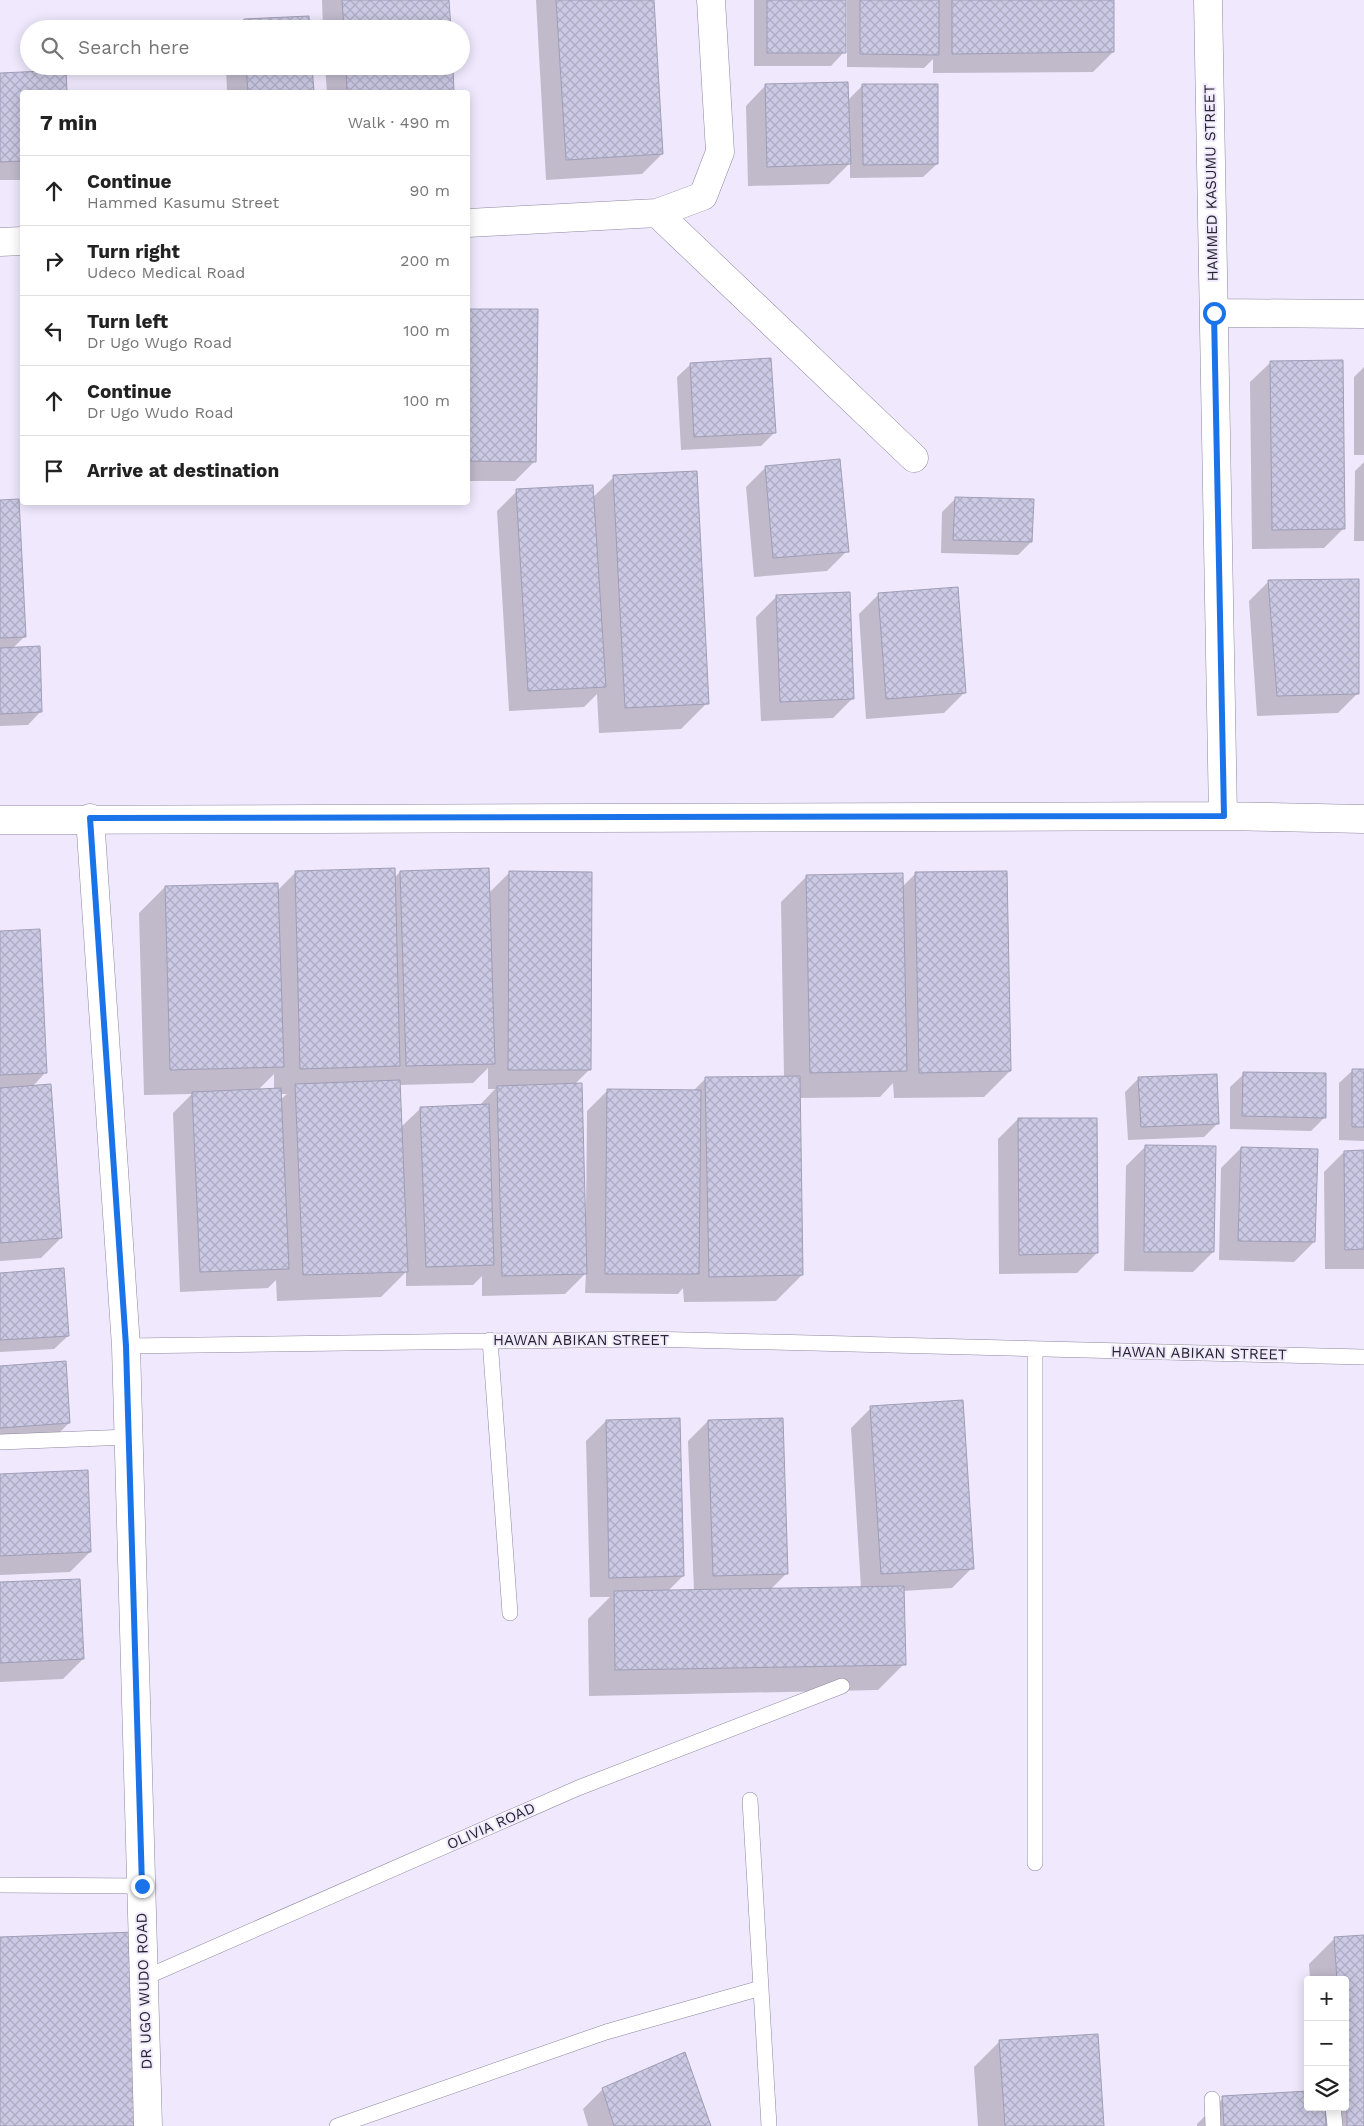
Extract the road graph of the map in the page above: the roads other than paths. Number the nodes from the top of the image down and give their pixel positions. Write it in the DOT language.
graph roads {
  1 [pos="711,0"];
  2 [pos="1208,0"];
  3 [pos="657,213"];
  4 [pos="470,223"];
  5 [pos="20,241"];
  6 [pos="0,242"];
  7 [pos="1214,313"];
  8 [pos="1364,314"];
  9 [pos="914,458"];
  10 [pos="1224,816"];
  11 [pos="90,818"];
  12 [pos="1364,819"];
  13 [pos="0,820"];
  14 [pos="490,1340"];
  15 [pos="126,1346"];
  16 [pos="1035,1349"];
  17 [pos="1364,1357"];
  18 [pos="129,1437"];
  19 [pos="0,1442"];
  20 [pos="510,1613"];
  21 [pos="842,1686"];
  22 [pos="750,1800"];
  23 [pos="1035,1863"];
  24 [pos="0,1885"];
  25 [pos="142,1886"];
  26 [pos="144,1978"];
  27 [pos="760,1988"];
  28 [pos="1212,2100"];
  29 [pos="1334,2111"];
  30 [pos="148,2126"];
  31 [pos="337,2126"];
  32 [pos="769,2126"];
  33 [pos="1213,2126"];
  34 [pos="1335,2126"];
  1 -- 3 [label="street"];
  2 -- 7 [label="street, HAMMED KASUMU STREET"];
  3 -- 4 [label="street"];
  3 -- 9 [label="street"];
  5 -- 6 [label="street"];
  7 -- 8 [label="street"];
  7 -- 10 [label="street, HAMMED KASUMU STREET"];
  10 -- 11 [label="street"];
  10 -- 12 [label="street"];
  11 -- 13 [label="street"];
  11 -- 15 [label="street, DR UGO WUDO ROAD"];
  14 -- 15 [label="lane, HAWAN ABIKAN STREET"];
  14 -- 16 [label="lane, HAWAN ABIKAN STREET"];
  14 -- 20 [label="lane"];
  15 -- 18 [label="street, DR UGO WUDO ROAD"];
  16 -- 17 [label="lane, HAWAN ABIKAN STREET"];
  16 -- 23 [label="lane"];
  18 -- 19 [label="lane"];
  18 -- 25 [label="street, DR UGO WUDO ROAD"];
  21 -- 26 [label="lane, OLIVIA ROAD"];
  22 -- 27 [label="lane"];
  24 -- 25 [label="lane"];
  25 -- 26 [label="street, DR UGO WUDO ROAD"];
  26 -- 30 [label="street, DR UGO WUDO ROAD"];
  27 -- 31 [label="lane"];
  27 -- 32 [label="lane"];
  28 -- 33 [label="lane"];
  29 -- 34 [label="lane"];
}
